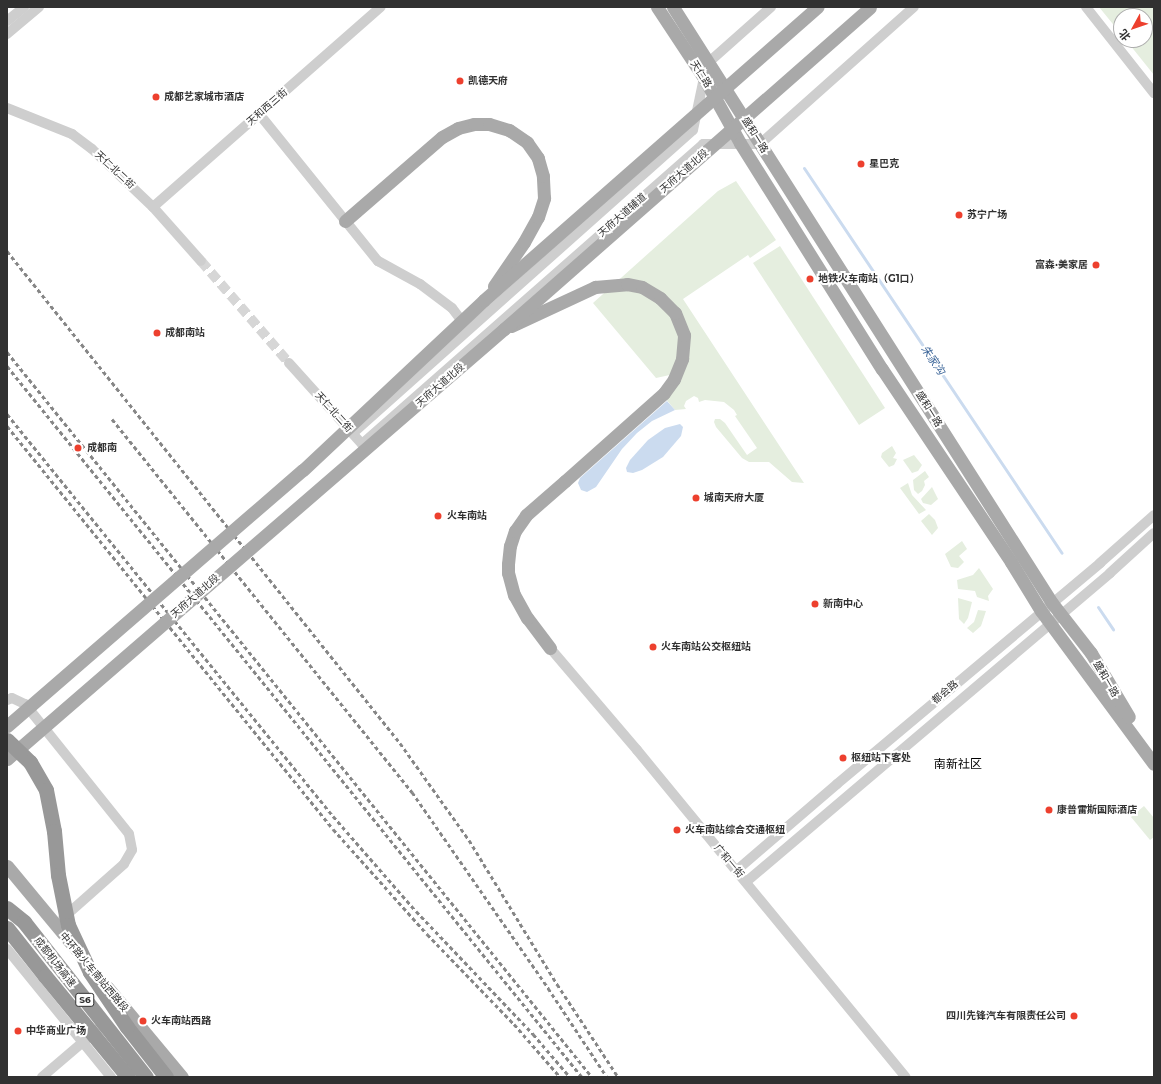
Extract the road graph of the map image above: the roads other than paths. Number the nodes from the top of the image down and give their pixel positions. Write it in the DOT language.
graph roads {
  1 [pos="24,7"];
  2 [pos="39,7"];
  3 [pos="381,7"];
  4 [pos="657,7"];
  5 [pos="673,7"];
  6 [pos="771,7"];
  7 [pos="817,7"];
  8 [pos="870,7"];
  9 [pos="914,7"];
  10 [pos="1086,7"];
  11 [pos="7,21"];
  12 [pos="7,34"];
  13 [pos="709,62"];
  14 [pos="704,78"];
  15 [pos="1154,93"];
  16 [pos="7,108"];
  17 [pos="260,114"];
  18 [pos="740,143"];
  19 [pos="760,144"];
  20 [pos="154,207"];
  21 [pos="345,221"];
  22 [pos="201,261"];
  23 [pos="484,300"];
  24 [pos="469,329"];
  25 [pos="504,329"];
  26 [pos="479,341"];
  27 [pos="290,363"];
  28 [pos="353,433"];
  29 [pos="362,444"];
  30 [pos="1154,515"];
  31 [pos="1154,533"];
  32 [pos="1052,603"];
  33 [pos="1041,611"];
  34 [pos="1060,615"];
  35 [pos="1050,623"];
  36 [pos="550,648"];
  37 [pos="7,700"];
  38 [pos="7,726"];
  39 [pos="7,740"];
  40 [pos="1154,752"];
  41 [pos="7,759"];
  42 [pos="1154,764"];
  43 [pos="7,866"];
  44 [pos="737,870"];
  45 [pos="746,882"];
  46 [pos="7,907"];
  47 [pos="55,924"];
  48 [pos="7,928"];
  49 [pos="7,949"];
  50 [pos="104,1024"];
  51 [pos="82,1042"];
  52 [pos="42,1077"];
  53 [pos="111,1077"];
  54 [pos="128,1077"];
  55 [pos="146,1077"];
  56 [pos="166,1077"];
  57 [pos="182,1077"];
  58 [pos="906,1077"];
  1 -- 11 [label="street"];
  2 -- 12 [label="street"];
  3 -- 17 [label="street, 天和西三街"];
  4 -- 14 [label="main road, 天仁路"];
  5 -- 13 [label="main road, 天仁路"];
  6 -- 13 [label="street"];
  7 -- 23 [label="main road, bridge"];
  8 -- 25 [label="main road, 天府大道北段, bridge"];
  9 -- 19 [label="street"];
  10 -- 15 [label="street"];
  13 -- 14 [label="street, 天府大道辅道"];
  13 -- 19 [label="main road, 盛和一路"];
  14 -- 18 [label="main road, 天仁路"];
  14 -- 24 [label="street, 天府大道辅道"];
  16 -- 20 [label="street, 天仁北二街"];
  17 -- 20 [label="street, 天和西三街"];
  17 -- 21 [label="street"];
  18 -- 19 [label="street, 天府大道辅道"];
  18 -- 26 [label="street, 天府大道辅道"];
  18 -- 33 [label="main road, 盛和一路"];
  19 -- 32 [label="main road, 盛和一路"];
  20 -- 22 [label="street, 天仁北二街"];
  21 -- 23 [label="main road, bridge"];
  21 -- 24 [label="street"];
  23 -- 38 [label="main road, bridge"];
  24 -- 26 [label="street"];
  24 -- 28 [label="street, 天府大道辅道"];
  25 -- 36 [label="main road, bridge"];
  25 -- 41 [label="main road, 天府大道北段, bridge"];
  26 -- 29 [label="street, 天府大道辅道"];
  27 -- 28 [label="street, 天仁北二街"];
  28 -- 29 [label="street, 天仁北二街"];
  30 -- 32 [label="street, 都会路"];
  31 -- 34 [label="street, 都会路"];
  32 -- 33 [label="street, 都会路"];
  32 -- 34 [label="main road, 盛和一路"];
  33 -- 35 [label="main road, 盛和一路"];
  33 -- 44 [label="street, 都会路"];
  34 -- 35 [label="street, 都会路"];
  34 -- 40 [label="main road, 盛和一路"];
  35 -- 42 [label="main road, 盛和一路"];
  35 -- 45 [label="street, 都会路"];
  36 -- 44 [label="street, 广和一街"];
  37 -- 47 [label="street"];
  39 -- 56 [label="highway, bridge"];
  43 -- 47 [label="main road, 中环路火车南站西路段"];
  44 -- 45 [label="street, 广和一街"];
  45 -- 58 [label="street, 广和一街"];
  46 -- 50 [label="main road"];
  46 -- 55 [label="highway, 成都机场高速 / S6, bridge"];
  47 -- 57 [label="main road, 中环路火车南站西路段"];
  48 -- 54 [label="highway, bridge"];
  49 -- 51 [label="street"];
  50 -- 51 [label="street"];
  50 -- 55 [label="main road"];
  51 -- 52 [label="street"];
  51 -- 53 [label="street"];
}
